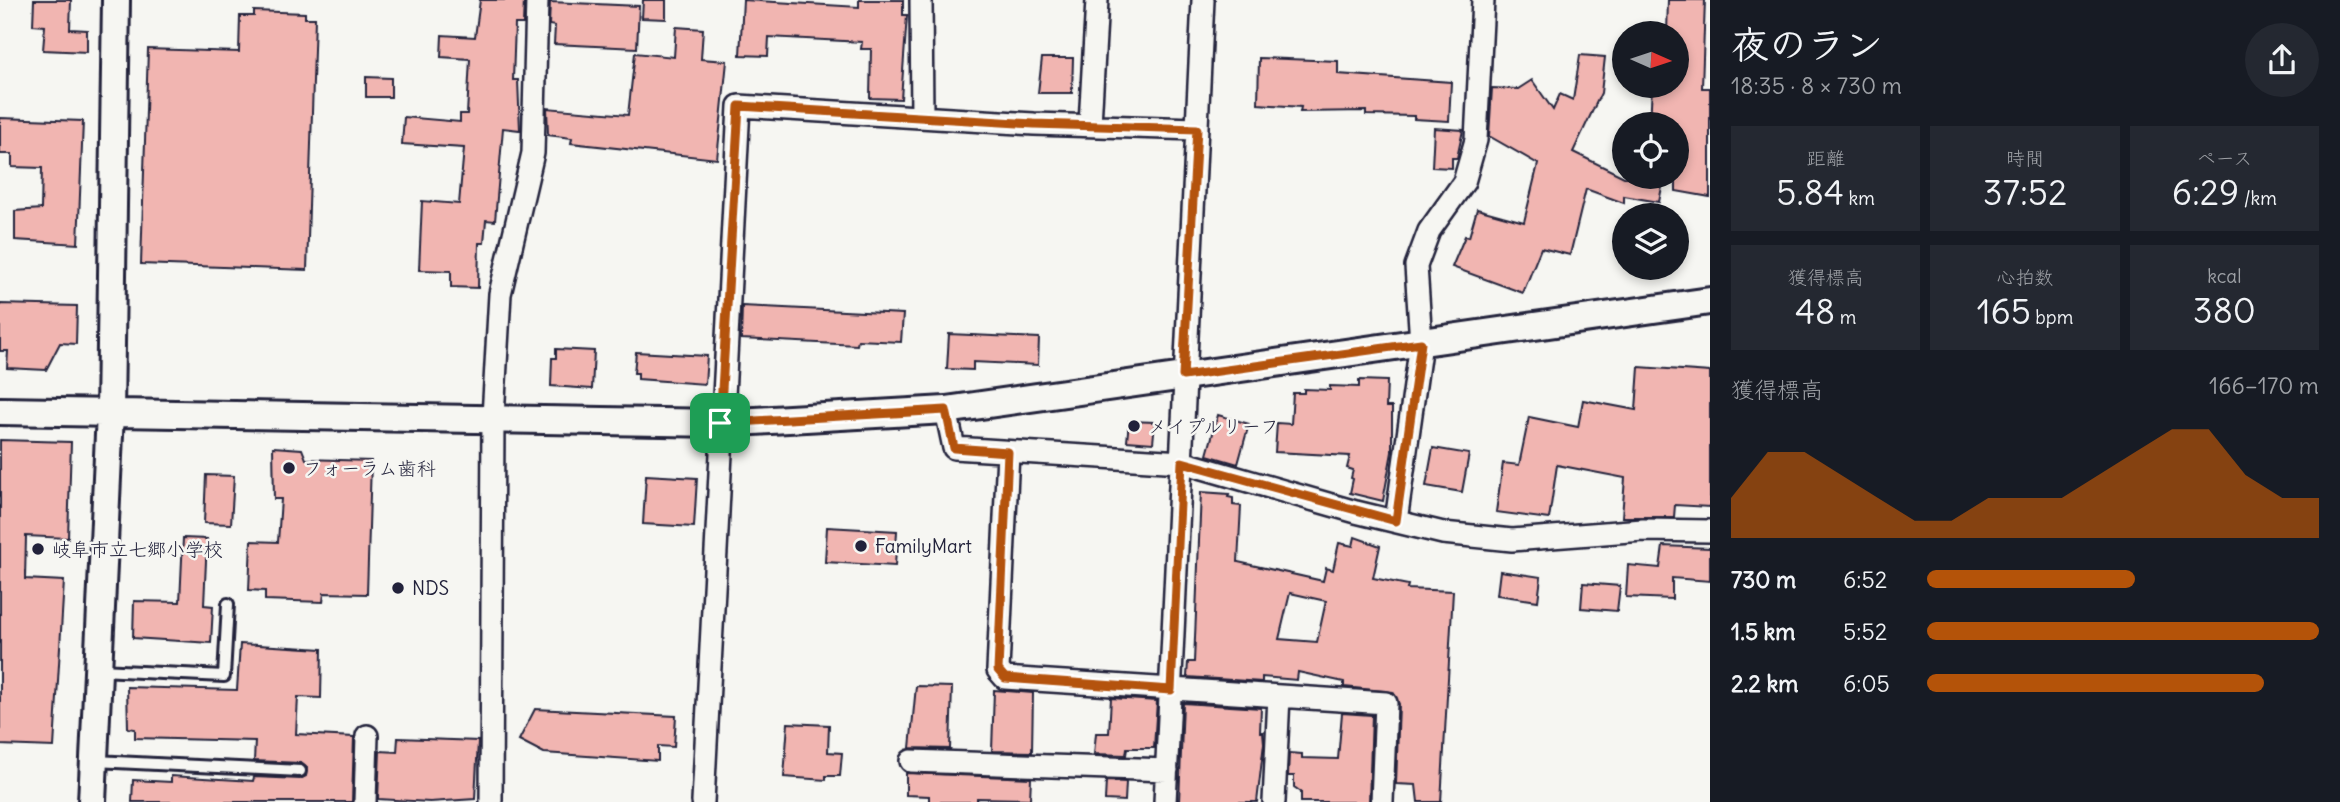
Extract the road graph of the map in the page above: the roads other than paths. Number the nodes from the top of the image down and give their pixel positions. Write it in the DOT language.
graph roads {
  1 [pos="116,0"];
  2 [pos="537,0"];
  3 [pos="920,0"];
  4 [pos="1097,0"];
  5 [pos="1203,0"];
  6 [pos="1483,0"];
  7 [pos="922,117"];
  8 [pos="1090,124"];
  9 [pos="1197,129"];
  10 [pos="1710,300"];
  11 [pos="1421,343"];
  12 [pos="1183,376"];
  13 [pos="946,410"];
  14 [pos="0,411"];
  15 [pos="110,413"];
  16 [pos="493,417"];
  17 [pos="720,423"];
  18 [pos="1008,452"];
  19 [pos="1182,462"];
  20 [pos="1396,521"];
  21 [pos="1710,531"];
  22 [pos="228,604"];
  23 [pos="100,670"];
  24 [pos="1171,690"];
  25 [pos="1279,696"];
  26 [pos="367,736"];
  27 [pos="94,761"];
  28 [pos="911,761"];
  29 [pos="1167,770"];
  30 [pos="300,771"];
  31 [pos="92,802"];
  32 [pos="365,802"];
  33 [pos="491,802"];
  34 [pos="703,802"];
  35 [pos="1165,802"];
  36 [pos="1274,802"];
  37 [pos="1382,802"];
  1 -- 15 [label="street"];
  2 -- 16 [label="street"];
  3 -- 7 [label="street"];
  4 -- 8 [label="street"];
  5 -- 9 [label="street"];
  6 -- 11 [label="street"];
  7 -- 8 [label="street"];
  7 -- 17 [label="street"];
  8 -- 9 [label="street"];
  9 -- 12 [label="street"];
  10 -- 11 [label="street"];
  11 -- 12 [label="street"];
  11 -- 20 [label="street"];
  12 -- 13 [label="street"];
  12 -- 19 [label="street"];
  13 -- 17 [label="street"];
  13 -- 18 [label="street"];
  14 -- 15 [label="street"];
  15 -- 16 [label="street"];
  15 -- 23 [label="street"];
  16 -- 17 [label="street"];
  16 -- 33 [label="street"];
  17 -- 34 [label="street"];
  18 -- 19 [label="street"];
  18 -- 24 [label="street"];
  19 -- 20 [label="street"];
  19 -- 24 [label="street"];
  20 -- 21 [label="street"];
  22 -- 23 [label="lane"];
  23 -- 27 [label="street"];
  24 -- 25 [label="street"];
  24 -- 29 [label="street"];
  25 -- 36 [label="street"];
  25 -- 37 [label="street"];
  26 -- 32 [label="street"];
  27 -- 30 [label="lane"];
  27 -- 31 [label="street"];
  28 -- 29 [label="street"];
  29 -- 35 [label="street"];
}
